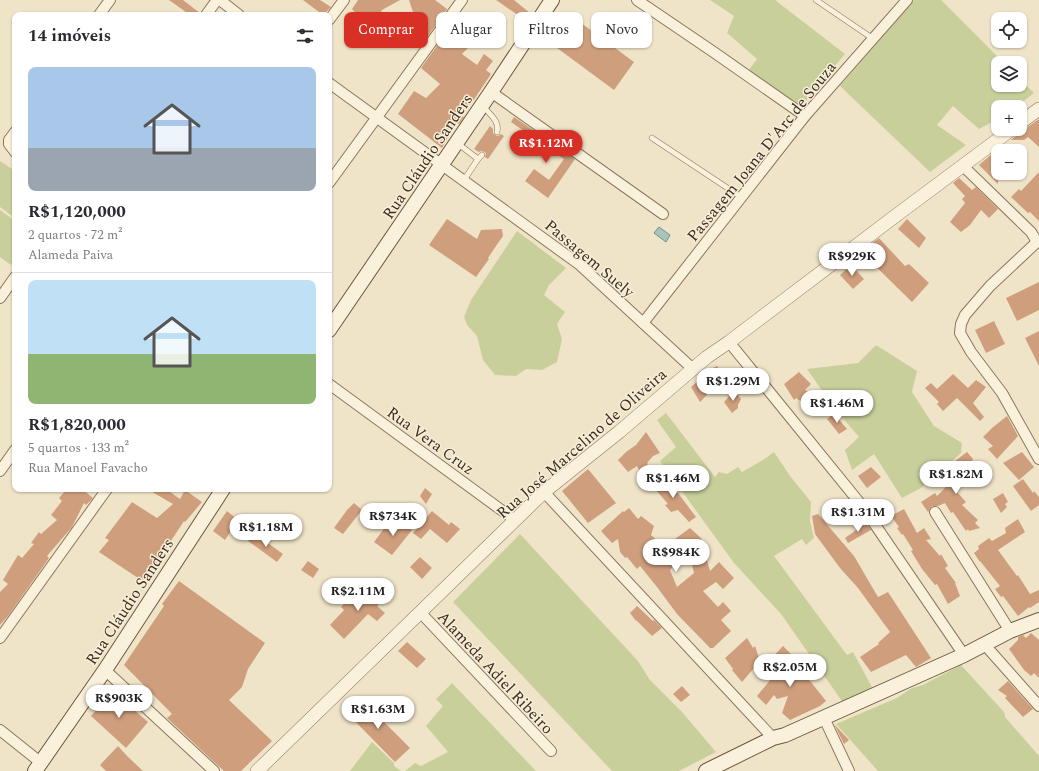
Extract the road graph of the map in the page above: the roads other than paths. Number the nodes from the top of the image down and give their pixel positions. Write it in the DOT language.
graph roads {
  1 [pos="110,0"];
  2 [pos="217,0"];
  3 [pos="220,0"];
  4 [pos="344,0"];
  5 [pos="462,0"];
  6 [pos="552,0"];
  7 [pos="637,0"];
  8 [pos="816,0"];
  9 [pos="907,0"];
  10 [pos="101,12"];
  11 [pos="208,12"];
  12 [pos="236,12"];
  13 [pos="332,16"];
  14 [pos="872,38"];
  15 [pos="332,85"];
  16 [pos="491,92"];
  17 [pos="482,105"];
  18 [pos="1039,109"];
  19 [pos="805,116"];
  20 [pos="377,117"];
  21 [pos="1027,118"];
  22 [pos="497,132"];
  23 [pos="12,136"];
  24 [pos="1003,136"];
  25 [pos="652,138"];
  26 [pos="456,143"];
  27 [pos="12,148"];
  28 [pos="442,164"];
  29 [pos="963,166"];
  30 [pos="332,179"];
  31 [pos="464,180"];
  32 [pos="741,197"];
  33 [pos="663,214"];
  34 [pos="12,281"];
  35 [pos="0,298"];
  36 [pos="643,323"];
  37 [pos="332,326"];
  38 [pos="729,342"];
  39 [pos="693,369"];
  40 [pos="332,386"];
  41 [pos="12,454"];
  42 [pos="1039,459"];
  43 [pos="0,471"];
  44 [pos="105,492"];
  45 [pos="221,492"];
  46 [pos="544,492"];
  47 [pos="935,512"];
  48 [pos="515,520"];
  49 [pos="420,612"];
  50 [pos="1039,620"];
  51 [pos="1010,631"];
  52 [pos="0,638"];
  53 [pos="985,645"];
  54 [pos="964,656"];
  55 [pos="105,670"];
  56 [pos="1039,706"];
  57 [pos="824,718"];
  58 [pos="0,730"];
  59 [pos="774,738"];
  60 [pos="551,751"];
  61 [pos="38,766"];
  62 [pos="709,770"];
  63 [pos="214,771"];
  64 [pos="256,771"];
  65 [pos="849,771"];
  1 -- 10 [label="street"];
  2 -- 11 [label="street"];
  3 -- 12 [label="street"];
  4 -- 13 [label="street"];
  5 -- 20 [label="street"];
  6 -- 16 [label="main road, Rua Cláudio Sanders"];
  7 -- 19 [label="street"];
  8 -- 14 [label="lane"];
  9 -- 14 [label="street, Passagem Joana D'Arc de Souza"];
  14 -- 19 [label="street, Passagem Joana D'Arc de Souza"];
  15 -- 20 [label="street, Passagem Suely"];
  16 -- 17 [label="main road, Rua Cláudio Sanders"];
  16 -- 33 [label="street"];
  17 -- 22 [label="lane"];
  17 -- 26 [label="main road, Rua Cláudio Sanders"];
  18 -- 21 [label="street"];
  19 -- 32 [label="street, Passagem Joana D'Arc de Souza"];
  20 -- 28 [label="street, Passagem Suely"];
  20 -- 30 [label="street"];
  23 -- 27 [label="street"];
  24 -- 29 [label="street, Rua José Marcelino de Oliveira"];
  25 -- 32 [label="lane"];
  26 -- 28 [label="main road, Rua Cláudio Sanders"];
  26 -- 31 [label="lane"];
  28 -- 31 [label="street, Passagem Suely"];
  28 -- 37 [label="main road, Rua Cláudio Sanders"];
  29 -- 38 [label="street, Rua José Marcelino de Oliveira"];
  29 -- 42 [label="street"];
  31 -- 36 [label="street, Passagem Suely"];
  32 -- 36 [label="street, Passagem Joana D'Arc de Souza"];
  34 -- 35 [label="street"];
  36 -- 39 [label="street, Passagem Suely"];
  38 -- 39 [label="street, Rua José Marcelino de Oliveira"];
  38 -- 54 [label="street"];
  39 -- 46 [label="street, Rua José Marcelino de Oliveira"];
  40 -- 48 [label="street, Rua Vera Cruz"];
  41 -- 43 [label="street"];
  44 -- 52 [label="street"];
  45 -- 55 [label="main road, Rua Cláudio Sanders"];
  46 -- 48 [label="street, Rua José Marcelino de Oliveira"];
  46 -- 59 [label="street"];
  47 -- 51 [label="street"];
  48 -- 49 [label="street, Rua José Marcelino de Oliveira"];
  49 -- 60 [label="street, Alameda Adiel Ribeiro"];
  49 -- 64 [label="street, Rua José Marcelino de Oliveira"];
  50 -- 51 [label="main road"];
  51 -- 53 [label="main road"];
  53 -- 54 [label="main road"];
  53 -- 56 [label="street"];
  54 -- 57 [label="main road"];
  55 -- 61 [label="main road, Rua Cláudio Sanders"];
  55 -- 63 [label="street"];
  57 -- 59 [label="main road"];
  57 -- 65 [label="street"];
  58 -- 61 [label="street"];
  59 -- 62 [label="main road"];
}
